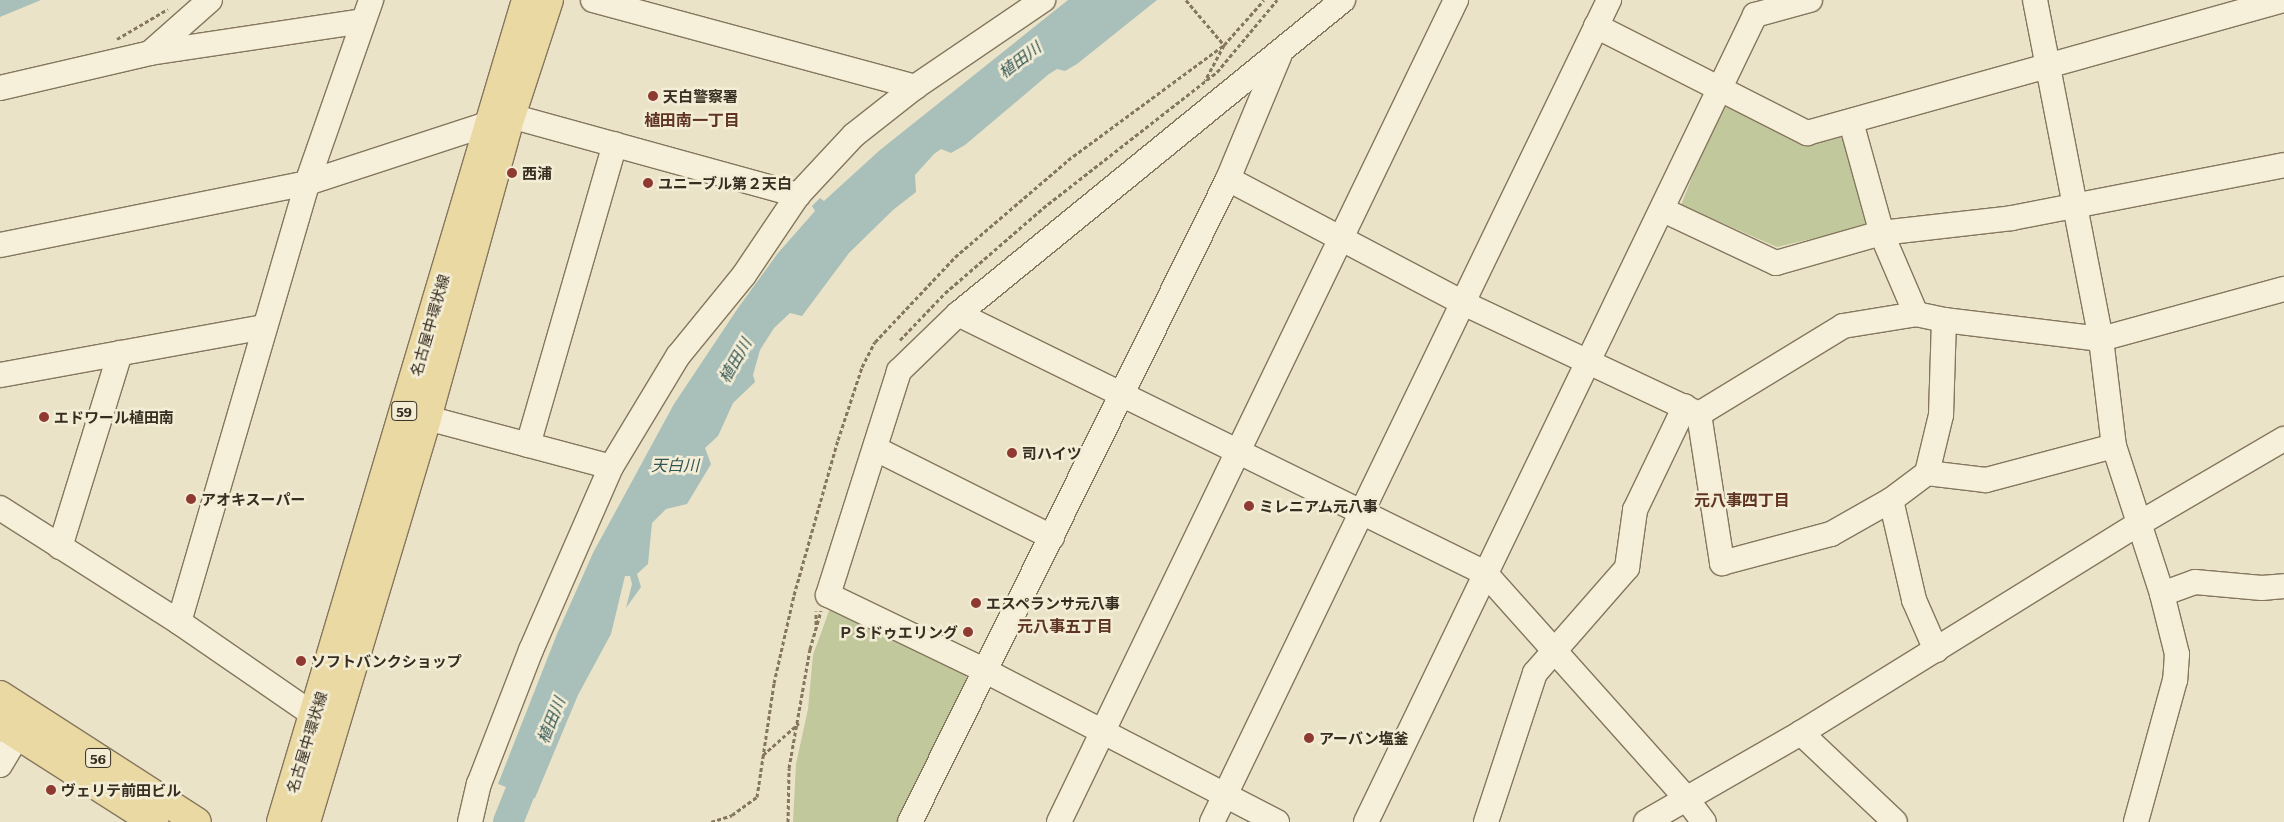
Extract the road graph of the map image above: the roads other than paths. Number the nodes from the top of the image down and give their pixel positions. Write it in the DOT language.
graph roads {
  1 [pos="210,0"];
  2 [pos="526,0"];
  3 [pos="549,0"];
  4 [pos="593,0"];
  5 [pos="1043,0"];
  6 [pos="1343,0"];
  7 [pos="1456,0"];
  8 [pos="1609,0"];
  9 [pos="1810,0"];
  10 [pos="2035,0"];
  11 [pos="2284,0"];
  12 [pos="367,10"];
  13 [pos="1596,26"];
  14 [pos="1282,50"];
  15 [pos="150,53"];
  16 [pos="2048,66"];
  17 [pos="915,87"];
  18 [pos="0,88"];
  19 [pos="1718,90"];
  20 [pos="500,120"];
  21 [pos="1851,122"];
  22 [pos="615,144"];
  23 [pos="2284,165"];
  24 [pos="1228,179"];
  25 [pos="307,183"];
  26 [pos="798,195"];
  27 [pos="2075,205"];
  28 [pos="1663,210"];
  29 [pos="1881,233"];
  30 [pos="1341,238"];
  31 [pos="0,245"];
  32 [pos="2284,289"];
  33 [pos="1463,303"];
  34 [pos="958,314"];
  35 [pos="1916,314"];
  36 [pos="1944,320"];
  37 [pos="263,327"];
  38 [pos="2101,338"];
  39 [pos="120,353"];
  40 [pos="1587,362"];
  41 [pos="0,375"];
  42 [pos="1122,395"];
  43 [pos="1692,410"];
  44 [pos="427,418"];
  45 [pos="2284,439"];
  46 [pos="528,445"];
  47 [pos="2114,446"];
  48 [pos="876,449"];
  49 [pos="1237,452"];
  50 [pos="611,467"];
  51 [pos="1927,473"];
  52 [pos="1891,500"];
  53 [pos="0,508"];
  54 [pos="1361,513"];
  55 [pos="2140,523"];
  56 [pos="1052,537"];
  57 [pos="60,547"];
  58 [pos="1484,573"];
  59 [pos="2284,586"];
  60 [pos="2162,594"];
  61 [pos="179,622"];
  62 [pos="1936,650"];
  63 [pos="1556,651"];
  64 [pos="984,670"];
  65 [pos="0,695"];
  66 [pos="314,715"];
  67 [pos="9,730"];
  68 [pos="1102,732"];
  69 [pos="1800,733"];
  70 [pos="0,766"];
  71 [pos="1225,795"];
  72 [pos="1686,796"];
  73 [pos="154,822"];
  74 [pos="197,822"];
  75 [pos="281,822"];
  76 [pos="306,822"];
  77 [pos="470,822"];
  78 [pos="910,822"];
  79 [pos="1059,822"];
  80 [pos="1212,822"];
  81 [pos="1277,822"];
  82 [pos="1366,822"];
  83 [pos="1486,822"];
  84 [pos="1646,822"];
  85 [pos="1704,822"];
  86 [pos="1895,822"];
  87 [pos="2136,822"];
  1 -- 15 [label="street"];
  2 -- 20 [label="main road, 名古屋中環状線 / 59"];
  3 -- 20 [label="main road, 名古屋中環状線 / 59"];
  4 -- 17 [label="street"];
  5 -- 17 [label="street"];
  6 -- 14 [label="street"];
  7 -- 30 [label="street"];
  8 -- 13 [label="street"];
  9 -- 19 [label="street"];
  10 -- 16 [label="street"];
  11 -- 16 [label="street"];
  12 -- 15 [label="street"];
  12 -- 25 [label="street"];
  13 -- 19 [label="street"];
  13 -- 33 [label="street"];
  14 -- 24 [label="street"];
  14 -- 34 [label="street"];
  15 -- 18 [label="street"];
  16 -- 21 [label="street"];
  16 -- 27 [label="street"];
  17 -- 26 [label="street"];
  19 -- 21 [label="street"];
  19 -- 28 [label="street"];
  20 -- 22 [label="street"];
  20 -- 25 [label="street"];
  20 -- 44 [label="main road, 名古屋中環状線 / 59"];
  20 -- 66 [label="main road, 名古屋中環状線 / 59"];
  21 -- 29 [label="street"];
  22 -- 26 [label="street"];
  22 -- 46 [label="street"];
  23 -- 27 [label="street"];
  24 -- 30 [label="street"];
  24 -- 42 [label="street"];
  25 -- 31 [label="street"];
  25 -- 37 [label="street"];
  26 -- 50 [label="street"];
  27 -- 29 [label="street"];
  27 -- 38 [label="street"];
  28 -- 29 [label="street"];
  28 -- 40 [label="street"];
  29 -- 35 [label="street"];
  30 -- 33 [label="street"];
  30 -- 49 [label="street"];
  32 -- 38 [label="street"];
  33 -- 40 [label="street"];
  33 -- 54 [label="street"];
  34 -- 42 [label="street"];
  34 -- 48 [label="street"];
  35 -- 36 [label="street"];
  35 -- 43 [label="street"];
  36 -- 38 [label="street"];
  36 -- 51 [label="street"];
  37 -- 39 [label="street"];
  37 -- 61 [label="street"];
  38 -- 47 [label="street"];
  39 -- 41 [label="street"];
  39 -- 57 [label="street"];
  40 -- 43 [label="street"];
  40 -- 58 [label="street"];
  42 -- 49 [label="street"];
  42 -- 56 [label="street"];
  43 -- 52 [label="street"];
  43 -- 63 [label="street"];
  44 -- 46 [label="street"];
  44 -- 76 [label="main road, 名古屋中環状線 / 59"];
  45 -- 55 [label="street"];
  46 -- 50 [label="street"];
  47 -- 51 [label="street"];
  47 -- 55 [label="street"];
  48 -- 56 [label="street"];
  48 -- 64 [label="street"];
  49 -- 54 [label="street"];
  49 -- 68 [label="street"];
  50 -- 77 [label="street"];
  51 -- 52 [label="street"];
  52 -- 62 [label="street"];
  53 -- 57 [label="street"];
  54 -- 58 [label="street"];
  54 -- 71 [label="street"];
  55 -- 60 [label="street"];
  55 -- 62 [label="street"];
  56 -- 64 [label="street"];
  57 -- 61 [label="street"];
  58 -- 63 [label="street"];
  58 -- 82 [label="street"];
  59 -- 60 [label="street"];
  60 -- 87 [label="street"];
  61 -- 66 [label="street"];
  62 -- 69 [label="street"];
  63 -- 72 [label="street"];
  63 -- 83 [label="street"];
  64 -- 68 [label="street"];
  64 -- 78 [label="street"];
  65 -- 74 [label="main road, 56"];
  66 -- 75 [label="main road, 名古屋中環状線 / 59"];
  67 -- 70 [label="street"];
  67 -- 73 [label="main road, 56"];
  68 -- 71 [label="street"];
  68 -- 79 [label="street"];
  69 -- 72 [label="street"];
  69 -- 86 [label="street"];
  71 -- 80 [label="street"];
  71 -- 81 [label="street"];
  72 -- 84 [label="street"];
  72 -- 85 [label="street"];
}
